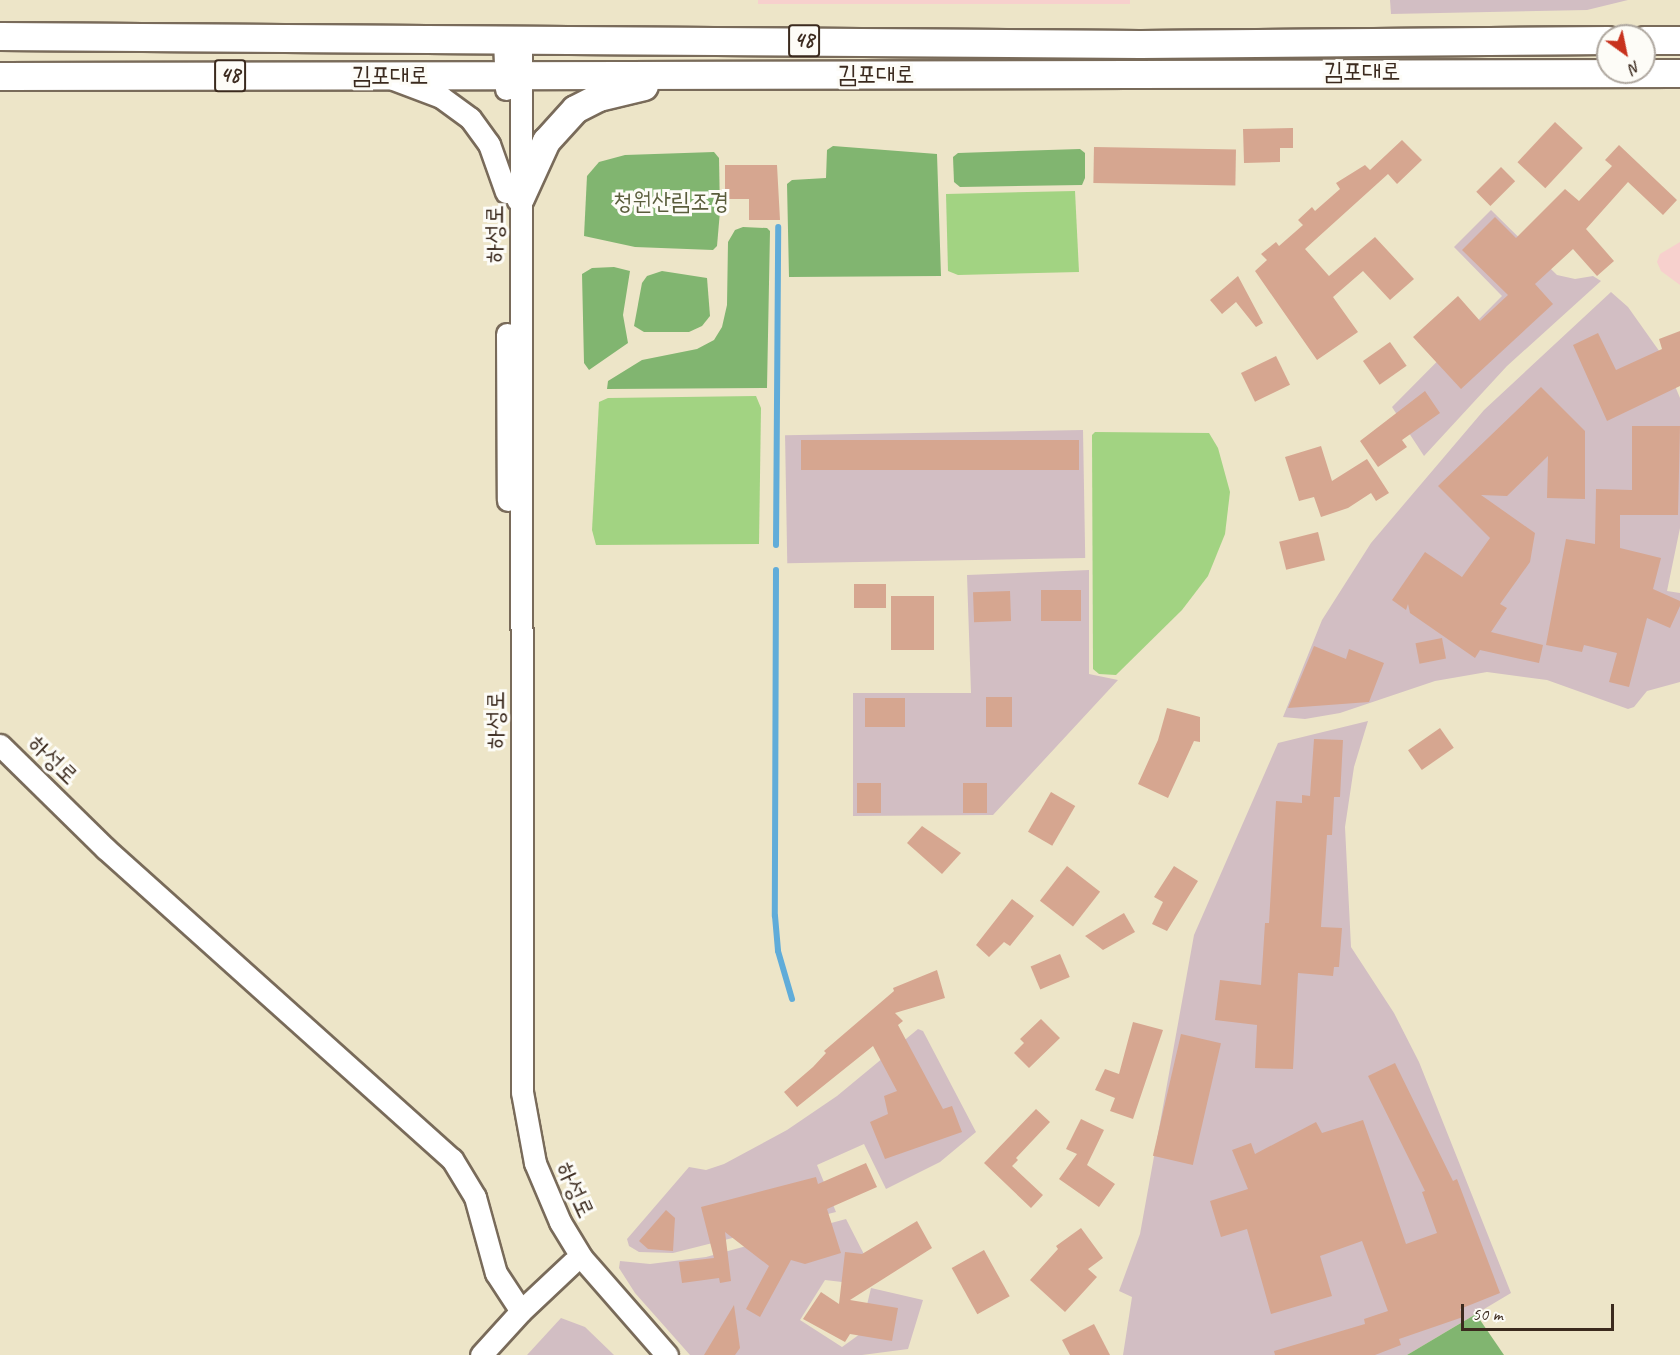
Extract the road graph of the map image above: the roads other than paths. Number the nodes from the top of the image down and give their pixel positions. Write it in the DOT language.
graph roads {
  1 [pos="0,36"];
  2 [pos="513,39"];
  3 [pos="1596,40"];
  4 [pos="1656,40"];
  5 [pos="1680,40"];
  6 [pos="1680,73"];
  7 [pos="513,75"];
  8 [pos="0,76"];
  9 [pos="384,76"];
  10 [pos="689,76"];
  11 [pos="513,195"];
  12 [pos="0,745"];
  13 [pos="573,1262"];
  14 [pos="521,1311"];
  15 [pos="481,1355"];
  16 [pos="653,1355"];
  17 [pos="668,1355"];
  1 -- 2 [label="main road, 김포대로 / 48"];
  2 -- 3 [label="main road, 김포대로 / 48"];
  2 -- 7 [label="street, 하성로"];
  4 -- 5 [label="main road"];
  6 -- 10 [label="main road, 김포대로 / 48"];
  7 -- 9 [label="main road, 김포대로 / 48"];
  7 -- 10 [label="main road, 김포대로 / 48"];
  7 -- 11 [label="street, 하성로"];
  8 -- 9 [label="main road, 김포대로 / 48"];
  9 -- 11 [label="street"];
  10 -- 11 [label="main road"];
  11 -- 13 [label="street, 하성로"];
  11 -- 17 [label="street, 하성로"];
  12 -- 14 [label="street, 하성로"];
  13 -- 14 [label="street"];
  13 -- 16 [label="street, 하성로"];
  14 -- 15 [label="street"];
}
